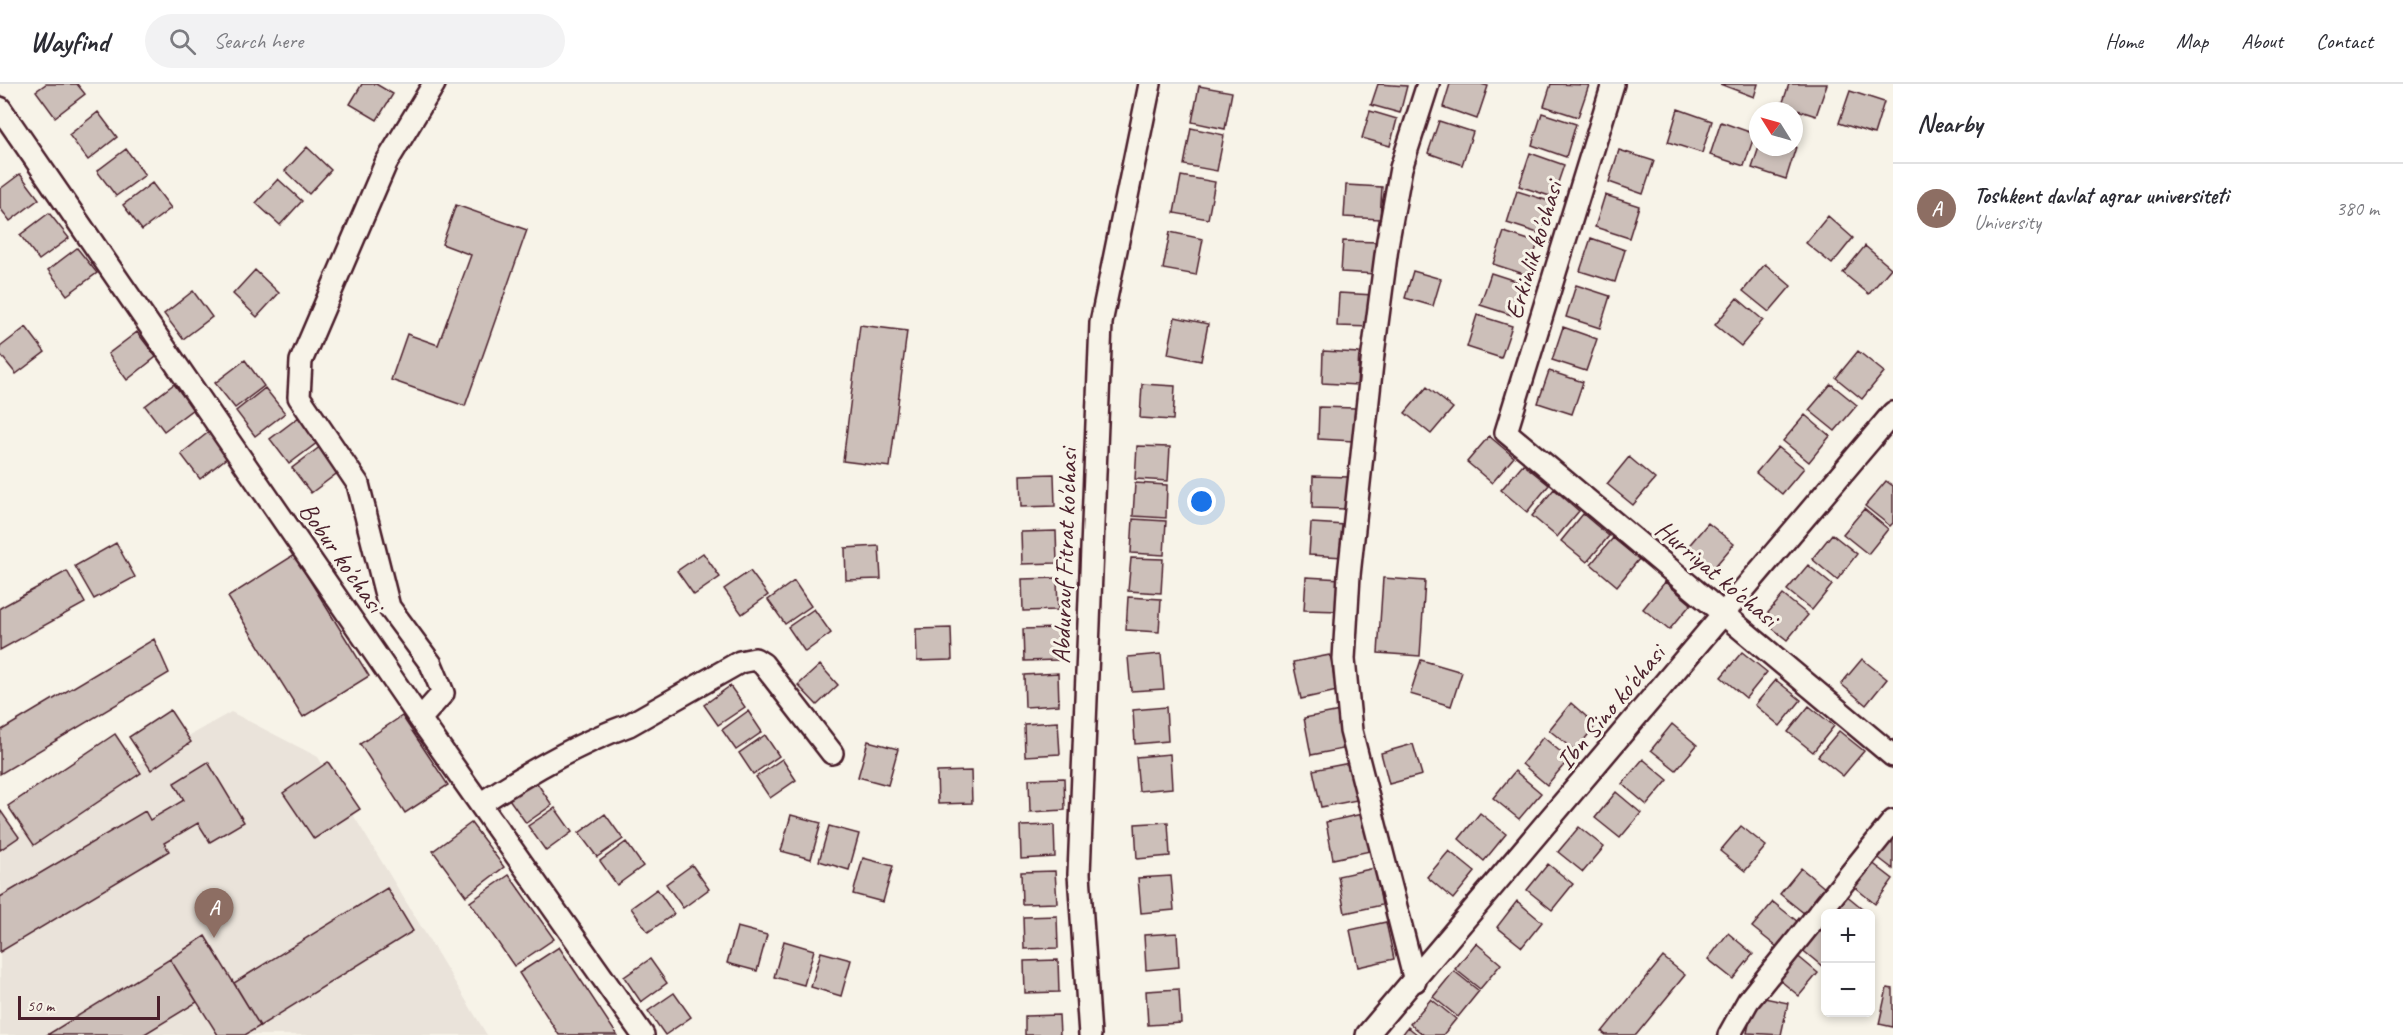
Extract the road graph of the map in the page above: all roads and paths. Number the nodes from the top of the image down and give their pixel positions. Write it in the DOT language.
graph roads {
  1 [pos="434,84"];
  2 [pos="1150,84"];
  3 [pos="1428,84"];
  4 [pos="1613,84"];
  5 [pos="0,108"];
  6 [pos="1893,413"];
  7 [pos="1506,432"];
  8 [pos="1724,614"];
  9 [pos="420,719"];
  10 [pos="832,753"];
  11 [pos="1893,756"];
  12 [pos="480,804"];
  13 [pos="1893,821"];
  14 [pos="1415,981"];
  15 [pos="643,1035"];
  16 [pos="1090,1035"];
  17 [pos="1367,1035"];
  18 [pos="1729,1035"];
  1 -- 9 [label="street"];
  2 -- 16 [label="street, Abdurauf Fitrat ko'chasi"];
  3 -- 14 [label="street"];
  4 -- 7 [label="street, Erkinlik ko'chasi"];
  5 -- 9 [label="street, Bobur ko'chasi"];
  6 -- 8 [label="street, Ibn Sino ko'chasi"];
  7 -- 8 [label="street, Hurriyat ko'chasi"];
  8 -- 11 [label="street, Hurriyat ko'chasi"];
  8 -- 14 [label="street, Ibn Sino ko'chasi"];
  9 -- 12 [label="street, Bobur ko'chasi"];
  10 -- 12 [label="street"];
  12 -- 15 [label="street, Bobur ko'chasi"];
  13 -- 18 [label="street"];
  14 -- 17 [label="street, Ibn Sino ko'chasi"];
}
